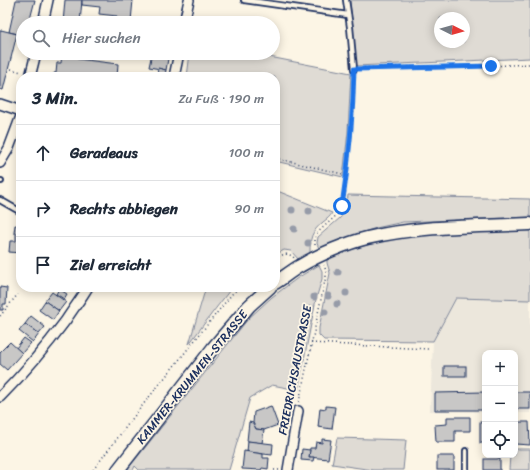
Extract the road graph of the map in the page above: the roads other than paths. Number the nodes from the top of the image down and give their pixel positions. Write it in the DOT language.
graph roads {
  1 [pos="48,0"];
  2 [pos="189,0"];
  3 [pos="244,0"];
  4 [pos="346,0"];
  5 [pos="348,15"];
  6 [pos="45,16"];
  7 [pos="186,16"];
  8 [pos="34,60"];
  9 [pos="178,60"];
  10 [pos="354,69"];
  11 [pos="31,72"];
  12 [pos="175,72"];
  13 [pos="0,104"];
  14 [pos="16,109"];
  15 [pos="16,128"];
  16 [pos="0,163"];
  17 [pos="0,200"];
  18 [pos="16,209"];
  19 [pos="530,224"];
  20 [pos="280,280"];
  21 [pos="85,292"];
  22 [pos="264,292"];
  23 [pos="0,397"];
  24 [pos="298,410"];
  25 [pos="466,451"];
  26 [pos="118,470"];
  27 [pos="288,470"];
  28 [pos="466,470"];
  1 -- 6 [label="street"];
  2 -- 7 [label="street"];
  3 -- 5 [label="lane"];
  4 -- 5 [label="lane"];
  5 -- 10 [label="lane"];
  8 -- 11 [label="street"];
  9 -- 12 [label="street"];
  13 -- 14 [label="street"];
  15 -- 16 [label="street"];
  17 -- 18 [label="lane"];
  19 -- 20 [label="street"];
  21 -- 23 [label="street"];
  22 -- 26 [label="street, KAMMER-KRUMMEN-STRASSE"];
  24 -- 27 [label="street, FRIEDRICHSAUSTRASSE"];
  25 -- 28 [label="lane"];
}
